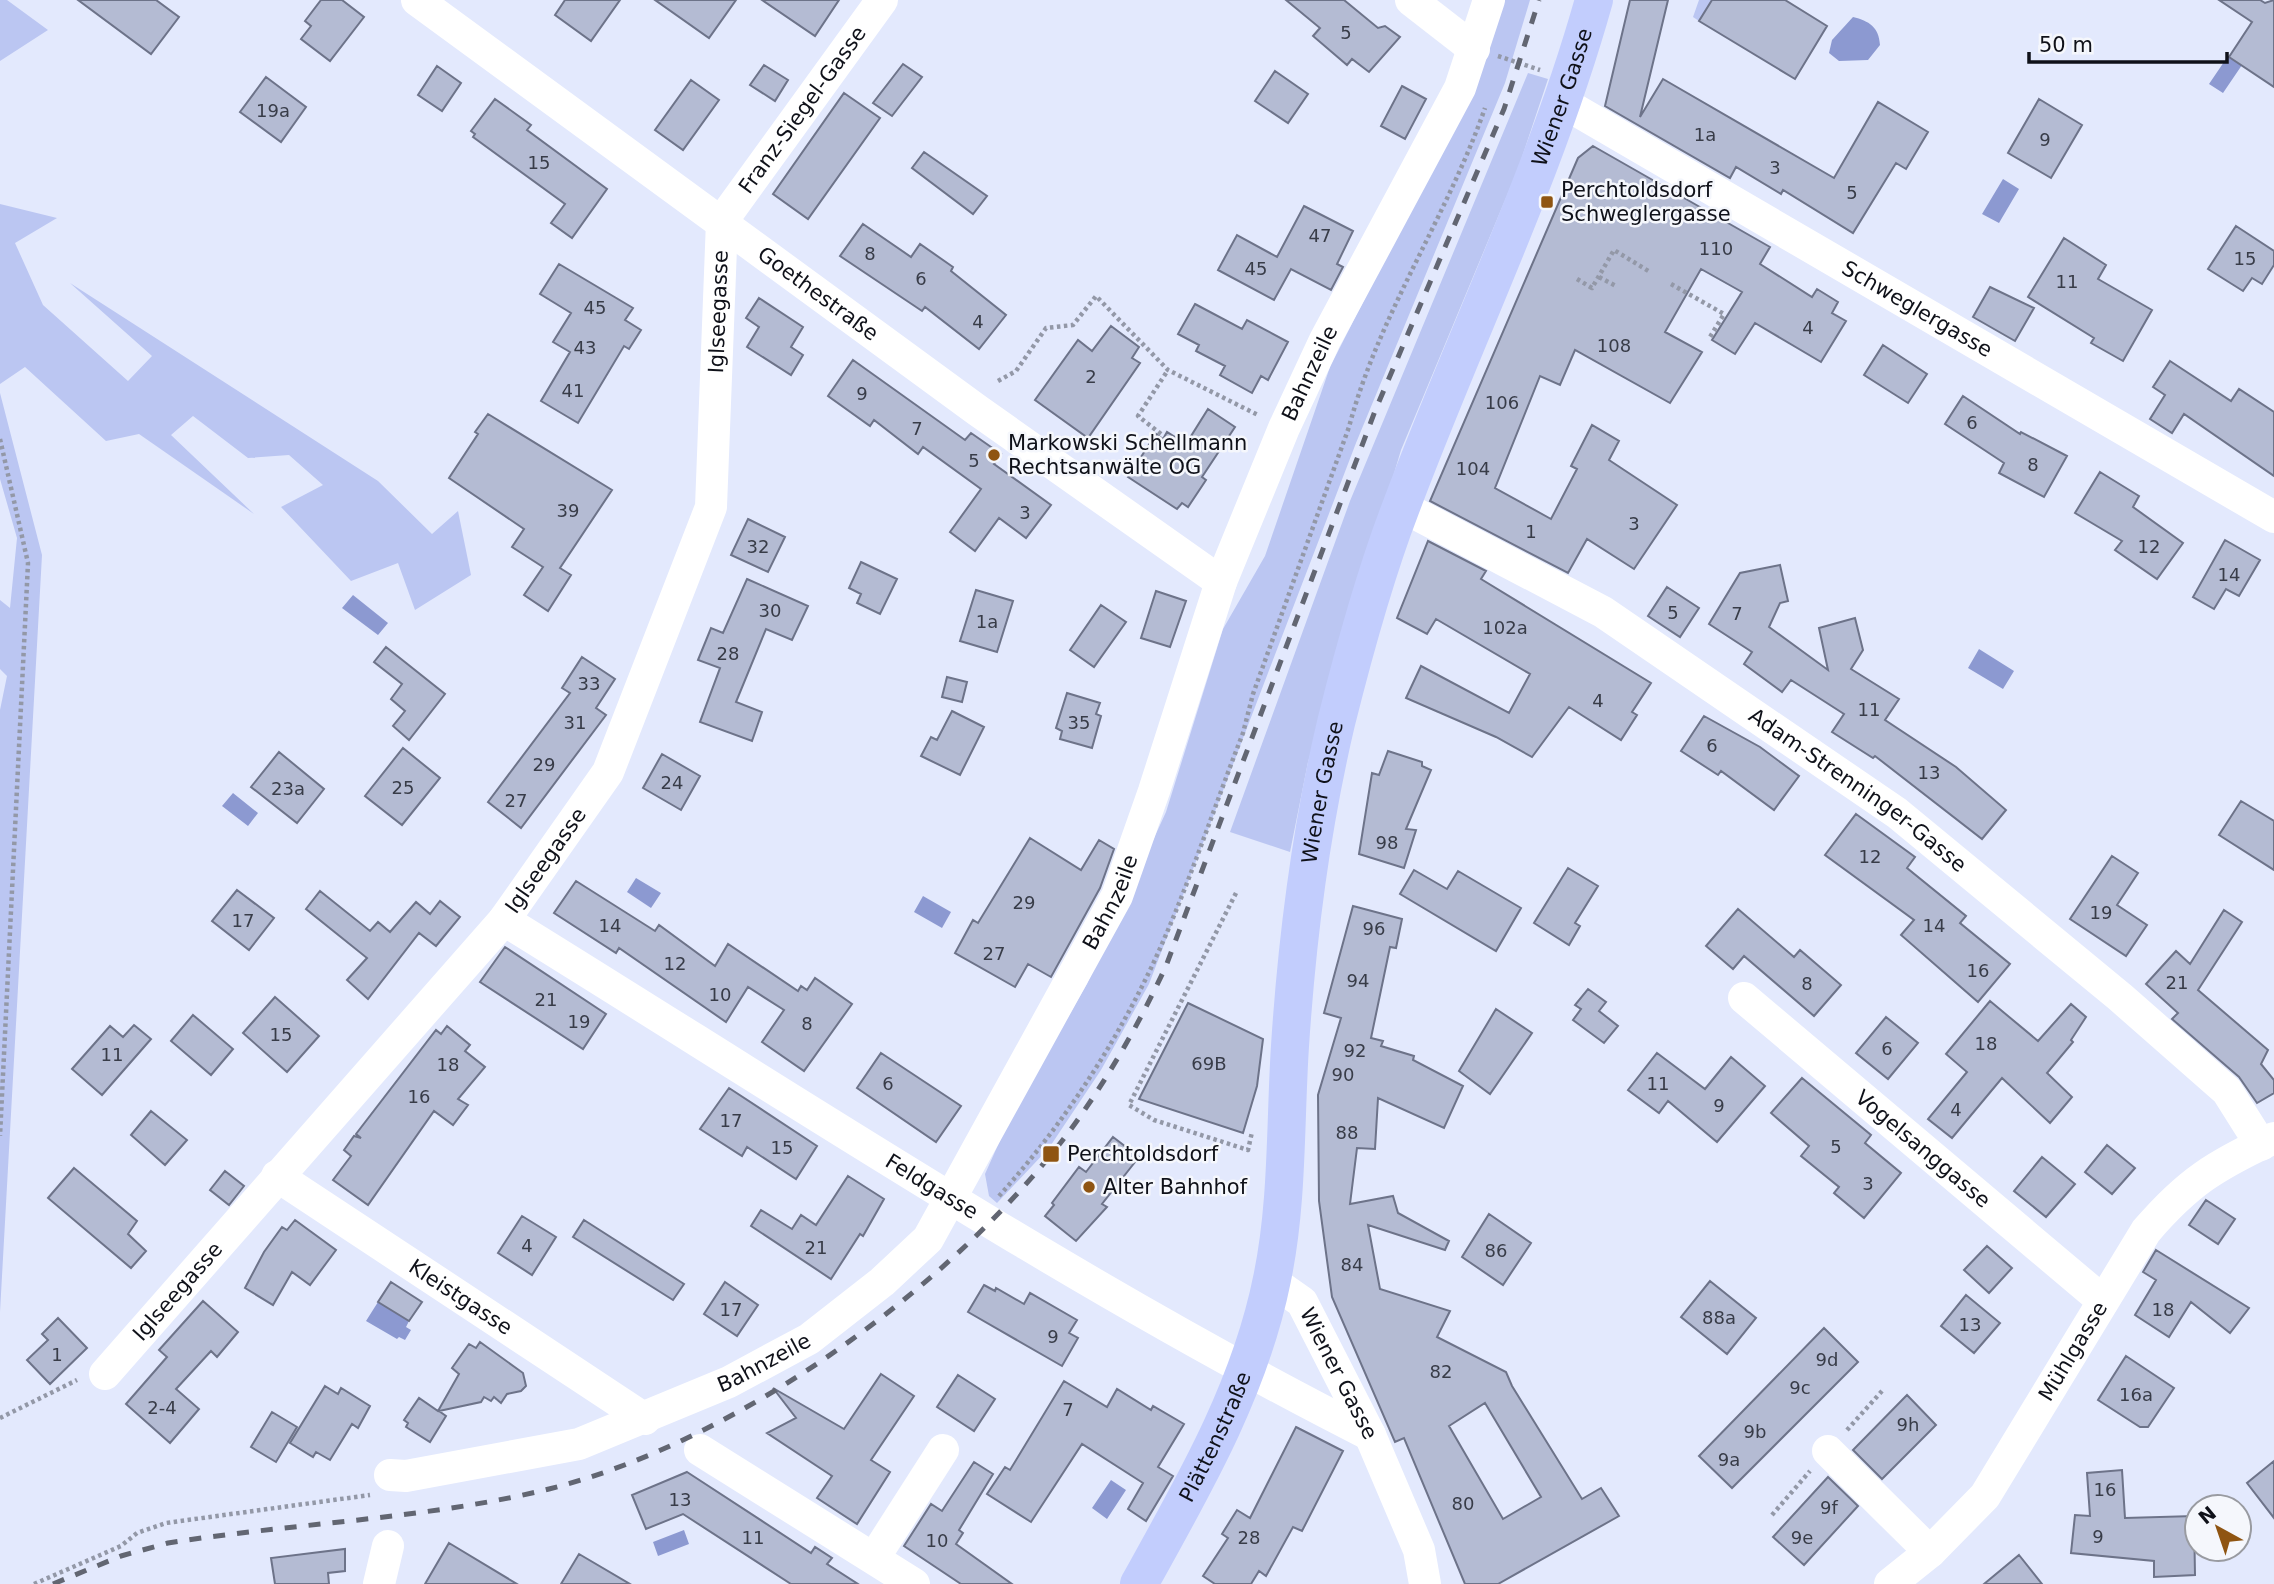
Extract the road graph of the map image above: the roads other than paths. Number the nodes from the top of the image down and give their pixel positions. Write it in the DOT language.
graph roads {
  1 [pos="417,0"];
  2 [pos="882,0"];
  3 [pos="1411,0"];
  4 [pos="1489,0"];
  5 [pos="1594,0"];
  6 [pos="1474,49"];
  7 [pos="1562,102"];
  8 [pos="722,220"];
  9 [pos="1401,506"];
  10 [pos="2274,517"];
  11 [pos="1221,582"];
  12 [pos="504,920"];
  13 [pos="1744,998"];
  14 [pos="2267,1141"];
  15 [pos="277,1176"];
  16 [pos="953,1197"];
  17 [pos="1272,1280"];
  18 [pos="2103,1301"];
  19 [pos="1245,1371"];
  20 [pos="106,1374"];
  21 [pos="645,1419"];
  22 [pos="1370,1434"];
  23 [pos="700,1450"];
  24 [pos="943,1450"];
  25 [pos="1828,1451"];
  26 [pos="398,1475"];
  27 [pos="388,1546"];
  28 [pos="1930,1552"];
  29 [pos="874,1558"];
  30 [pos="379,1584"];
  31 [pos="914,1584"];
  32 [pos="1139,1584"];
  33 [pos="1425,1584"];
  34 [pos="1890,1584"];
  1 -- 8 [label="street, Goethestraße"];
  2 -- 8 [label="street, Franz-Siegel-Gasse"];
  3 -- 6 [label="street"];
  4 -- 6 [label="street, Bahnzeile"];
  5 -- 7 [label="main road, Wiener Gasse"];
  6 -- 11 [label="street, Bahnzeile"];
  7 -- 9 [label="main road, Wiener Gasse"];
  7 -- 10 [label="street, Schweglergasse"];
  8 -- 11 [label="street, Goethestraße"];
  8 -- 12 [label="street, Iglseegasse"];
  9 -- 14 [label="street, Adam-Strenninger-Gasse"];
  9 -- 17 [label="main road, Wiener Gasse"];
  11 -- 16 [label="street, Bahnzeile"];
  12 -- 15 [label="street, Iglseegasse"];
  12 -- 16 [label="street, Feldgasse"];
  13 -- 18 [label="street, Vogelsanggasse"];
  14 -- 18 [label="street, Mühlgasse"];
  15 -- 20 [label="street, Iglseegasse"];
  15 -- 21 [label="street, Kleistgasse"];
  16 -- 19 [label="street, Feldgasse"];
  16 -- 21 [label="street, Bahnzeile"];
  17 -- 19 [label="main road, Plättenstraße"];
  17 -- 22 [label="street, Wiener Gasse"];
  18 -- 28 [label="street, Mühlgasse"];
  19 -- 22 [label="street, Feldgasse"];
  19 -- 32 [label="main road, Plättenstraße"];
  21 -- 26 [label="street, Bahnzeile"];
  22 -- 33 [label="street, Wiener Gasse"];
  23 -- 29 [label="street"];
  24 -- 29 [label="street"];
  25 -- 28 [label="street"];
  27 -- 30 [label="street"];
  28 -- 34 [label="street, Mühlgasse"];
  29 -- 31 [label="street"];
}
